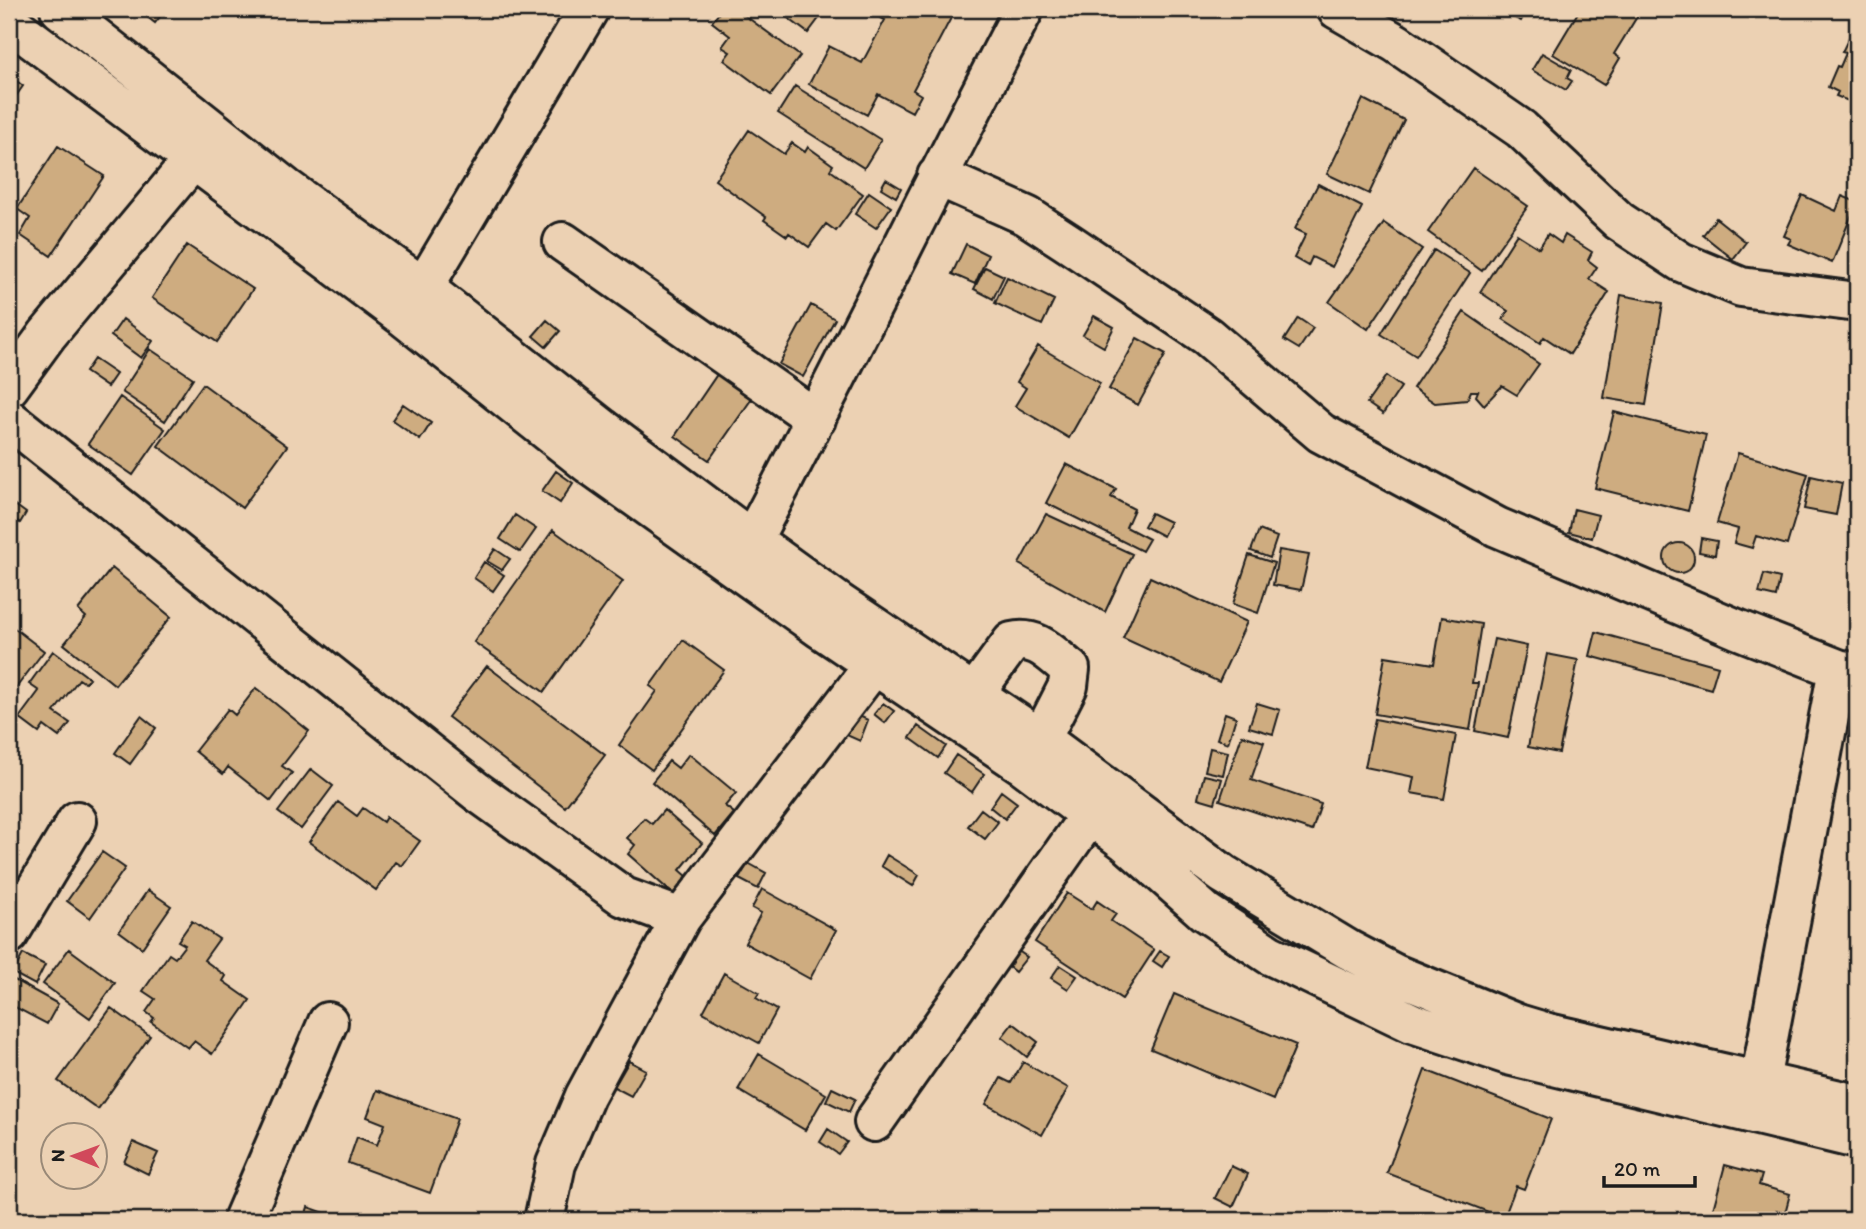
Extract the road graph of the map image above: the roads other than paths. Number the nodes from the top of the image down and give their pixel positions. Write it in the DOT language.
graph roads {
  1 [pos="60,9"];
  2 [pos="589,9"];
  3 [pos="1024,9"];
  4 [pos="1337,9"];
  5 [pos="9,22"];
  6 [pos="193,160"];
  7 [pos="937,176"];
  8 [pos="563,242"];
  9 [pos="1857,302"];
  10 [pos="415,303"];
  11 [pos="9,387"];
  12 [pos="9,419"];
  13 [pos="816,419"];
  14 [pos="752,540"];
  15 [pos="874,665"];
  16 [pos="1847,671"];
  17 [pos="974,694"];
  18 [pos="1041,739"];
  19 [pos="1090,815"];
  20 [pos="77,821"];
  21 [pos="681,918"];
  22 [pos="9,934"];
  23 [pos="328,1022"];
  24 [pos="1760,1081"];
  25 [pos="1857,1104"];
  26 [pos="874,1122"];
  27 [pos="1857,1139"];
  28 [pos="243,1220"];
  29 [pos="544,1220"];
  1 -- 10 [label="street"];
  2 -- 10 [label="street"];
  3 -- 7 [label="street"];
  4 -- 9 [label="street"];
  5 -- 6 [label="street"];
  6 -- 10 [label="street"];
  6 -- 11 [label="street"];
  7 -- 13 [label="street"];
  7 -- 16 [label="street"];
  8 -- 13 [label="street"];
  10 -- 14 [label="street"];
  10 -- 15 [label="street"];
  12 -- 21 [label="street"];
  13 -- 14 [label="street"];
  14 -- 17 [label="street"];
  15 -- 19 [label="street"];
  15 -- 21 [label="street"];
  16 -- 24 [label="street"];
  17 -- 18 [label="street"];
  17 -- 18 [label="street"];
  18 -- 24 [label="street"];
  19 -- 26 [label="street"];
  19 -- 27 [label="street"];
  20 -- 22 [label="street"];
  21 -- 29 [label="street"];
  23 -- 28 [label="street"];
  24 -- 25 [label="street"];
}
